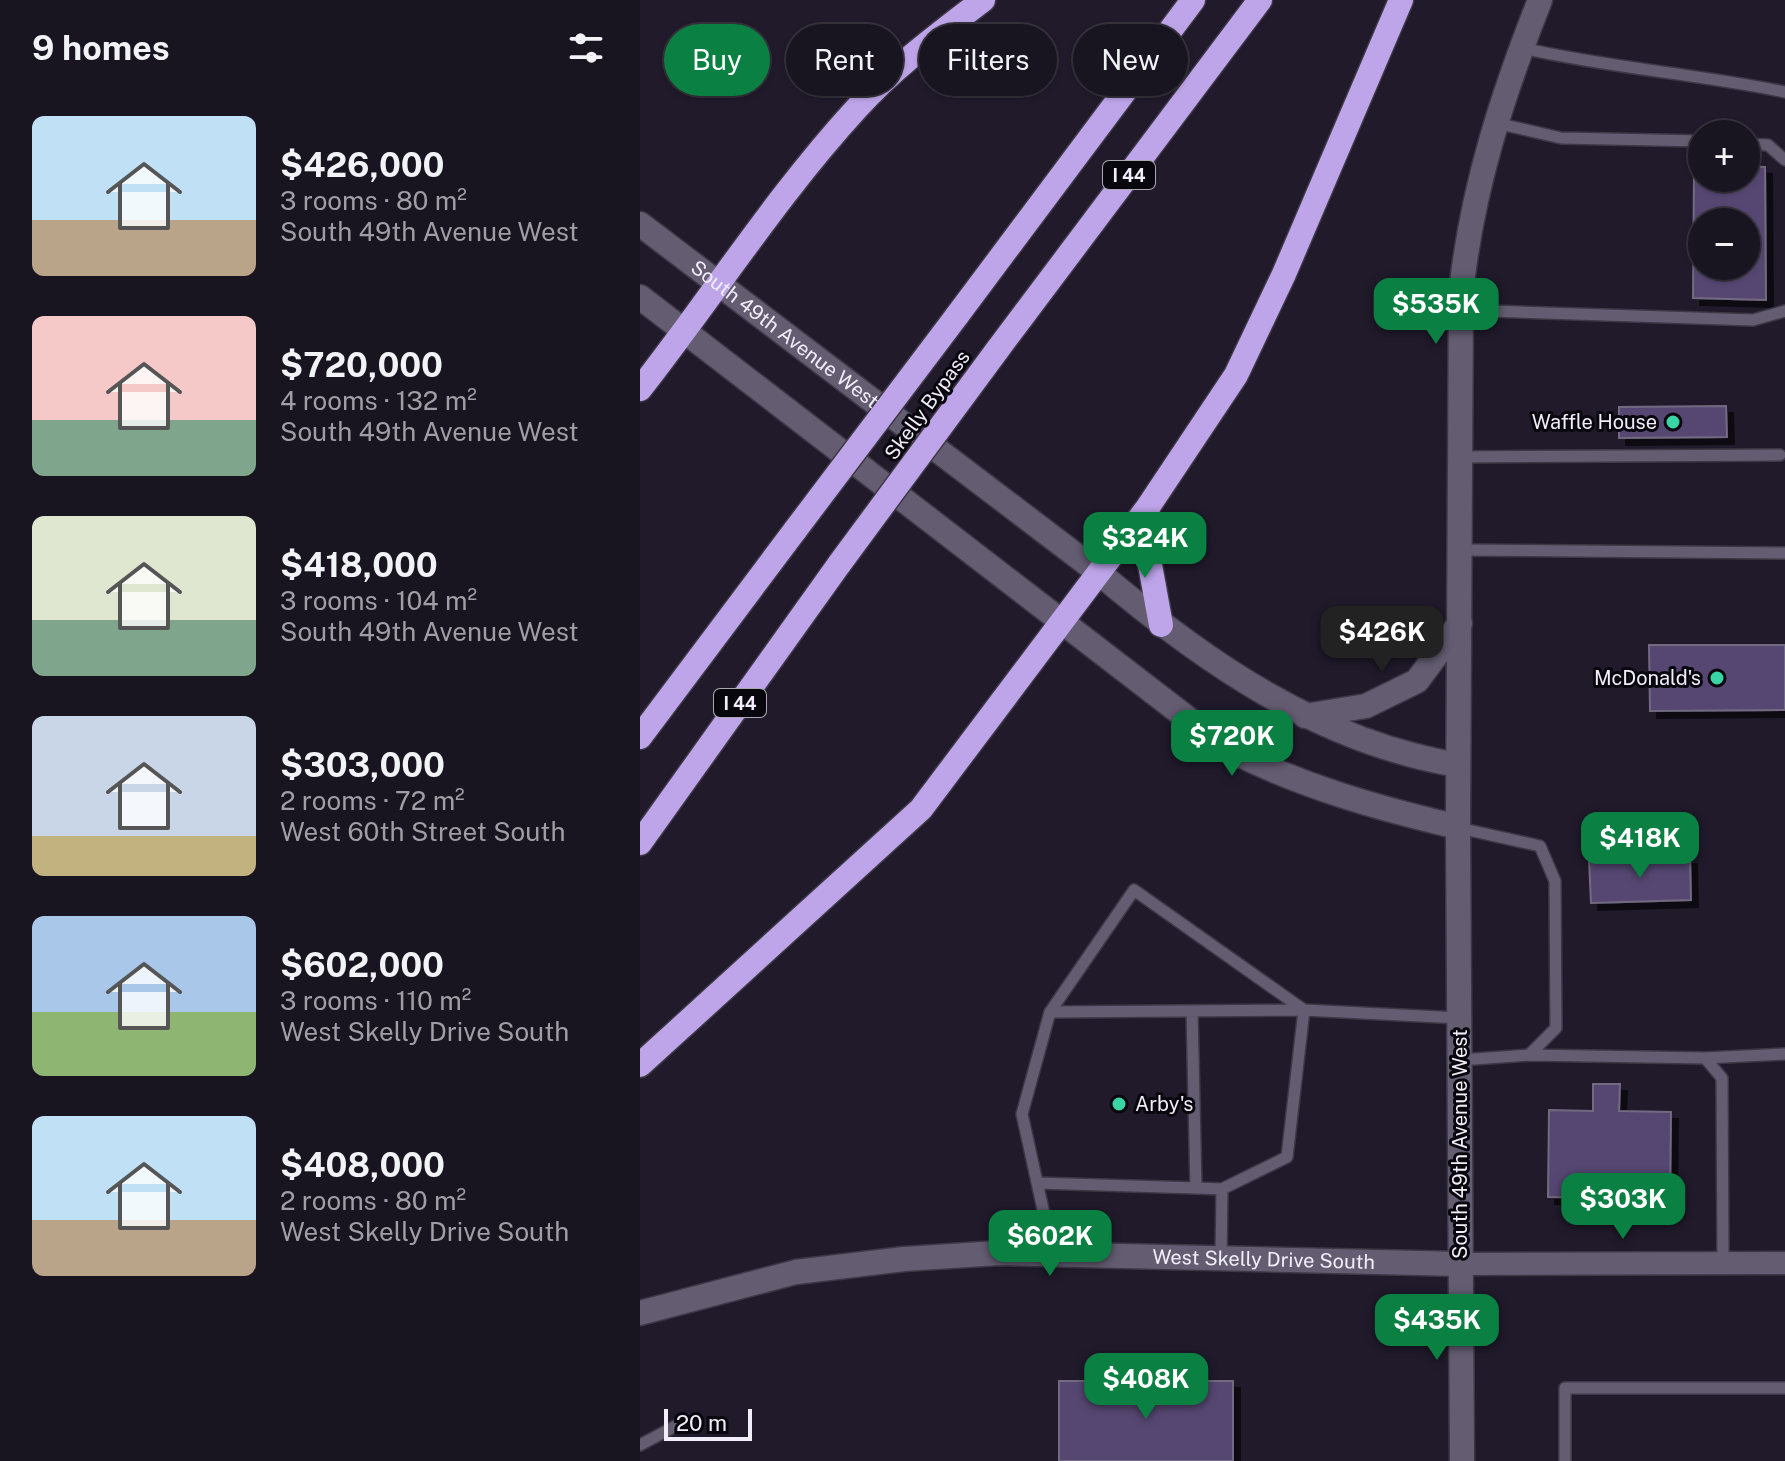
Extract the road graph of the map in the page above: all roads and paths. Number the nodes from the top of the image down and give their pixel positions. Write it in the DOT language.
graph roads {
  1 [pos="983,0"];
  2 [pos="1193,0"];
  3 [pos="1260,0"];
  4 [pos="1401,0"];
  5 [pos="1540,0"];
  6 [pos="1521,47"];
  7 [pos="1785,92"];
  8 [pos="1494,122"];
  9 [pos="1688,141"];
  10 [pos="1760,145"];
  11 [pos="1785,160"];
  12 [pos="640,224"];
  13 [pos="721,283"];
  14 [pos="640,297"];
  15 [pos="1460,310"];
  16 [pos="1785,311"];
  17 [pos="685,332"];
  18 [pos="640,389"];
  19 [pos="1780,455"];
  20 [pos="1460,457"];
  21 [pos="1148,507"];
  22 [pos="1460,550"];
  23 [pos="1785,553"];
  24 [pos="1098,572"];
  25 [pos="1062,619"];
  26 [pos="1460,623"];
  27 [pos="1161,625"];
  28 [pos="1305,716"];
  29 [pos="640,737"];
  30 [pos="1458,765"];
  31 [pos="1458,827"];
  32 [pos="640,843"];
  33 [pos="1304,1010"];
  34 [pos="1192,1011"];
  35 [pos="1050,1012"];
  36 [pos="1460,1018"];
  37 [pos="1785,1054"];
  38 [pos="1529,1055"];
  39 [pos="1705,1058"];
  40 [pos="1460,1060"];
  41 [pos="640,1065"];
  42 [pos="1037,1183"];
  43 [pos="1196,1188"];
  44 [pos="1222,1189"];
  45 [pos="1053,1255"];
  46 [pos="1221,1258"];
  47 [pos="1723,1263"];
  48 [pos="1785,1263"];
  49 [pos="1461,1264"];
  50 [pos="640,1313"];
  51 [pos="1785,1388"];
  52 [pos="687,1420"];
  53 [pos="640,1445"];
  54 [pos="1462,1461"];
  55 [pos="1565,1461"];
  1 -- 13 [label="highway"];
  2 -- 29 [label="highway, Skelly Bypass / I 44, bridge"];
  3 -- 32 [label="highway, Skelly Bypass / I 44, bridge"];
  4 -- 21 [label="highway"];
  5 -- 6 [label="street, South 49th Avenue West"];
  6 -- 7 [label="lane"];
  6 -- 8 [label="street, South 49th Avenue West"];
  8 -- 9 [label="lane"];
  8 -- 15 [label="street, South 49th Avenue West"];
  10 -- 11 [label="lane"];
  12 -- 13 [label="street, South 49th Avenue West"];
  13 -- 17 [label="highway"];
  13 -- 24 [label="street, South 49th Avenue West"];
  14 -- 17 [label="street"];
  15 -- 16 [label="lane"];
  15 -- 20 [label="street, South 49th Avenue West"];
  17 -- 18 [label="highway"];
  17 -- 25 [label="street"];
  19 -- 20 [label="lane"];
  20 -- 22 [label="street, South 49th Avenue West"];
  21 -- 24 [label="highway"];
  21 -- 27 [label="highway"];
  22 -- 23 [label="lane"];
  22 -- 26 [label="street, South 49th Avenue West"];
  24 -- 25 [label="highway"];
  24 -- 27 [label="street, South 49th Avenue West"];
  25 -- 31 [label="street"];
  25 -- 41 [label="highway"];
  26 -- 28 [label="street"];
  26 -- 30 [label="street, South 49th Avenue West"];
  27 -- 28 [label="street, South 49th Avenue West"];
  28 -- 30 [label="street, South 49th Avenue West"];
  30 -- 31 [label="street, South 49th Avenue West"];
  31 -- 36 [label="street, South 49th Avenue West"];
  31 -- 38 [label="lane"];
  33 -- 34 [label="lane"];
  33 -- 35 [label="lane"];
  33 -- 36 [label="lane"];
  33 -- 44 [label="lane"];
  34 -- 35 [label="lane"];
  34 -- 43 [label="lane"];
  35 -- 42 [label="lane"];
  36 -- 40 [label="street, South 49th Avenue West"];
  37 -- 39 [label="lane"];
  38 -- 39 [label="lane"];
  38 -- 40 [label="lane"];
  39 -- 47 [label="lane"];
  40 -- 49 [label="street, South 49th Avenue West"];
  42 -- 43 [label="lane"];
  42 -- 45 [label="lane"];
  43 -- 44 [label="lane"];
  44 -- 46 [label="lane"];
  45 -- 46 [label="street, West Skelly Drive South"];
  45 -- 50 [label="street, West Skelly Drive South"];
  46 -- 49 [label="street, West Skelly Drive South"];
  47 -- 48 [label="street"];
  47 -- 49 [label="street"];
  49 -- 54 [label="street, South 49th Avenue West"];
  51 -- 55 [label="lane"];
  52 -- 53 [label="lane"];
}
